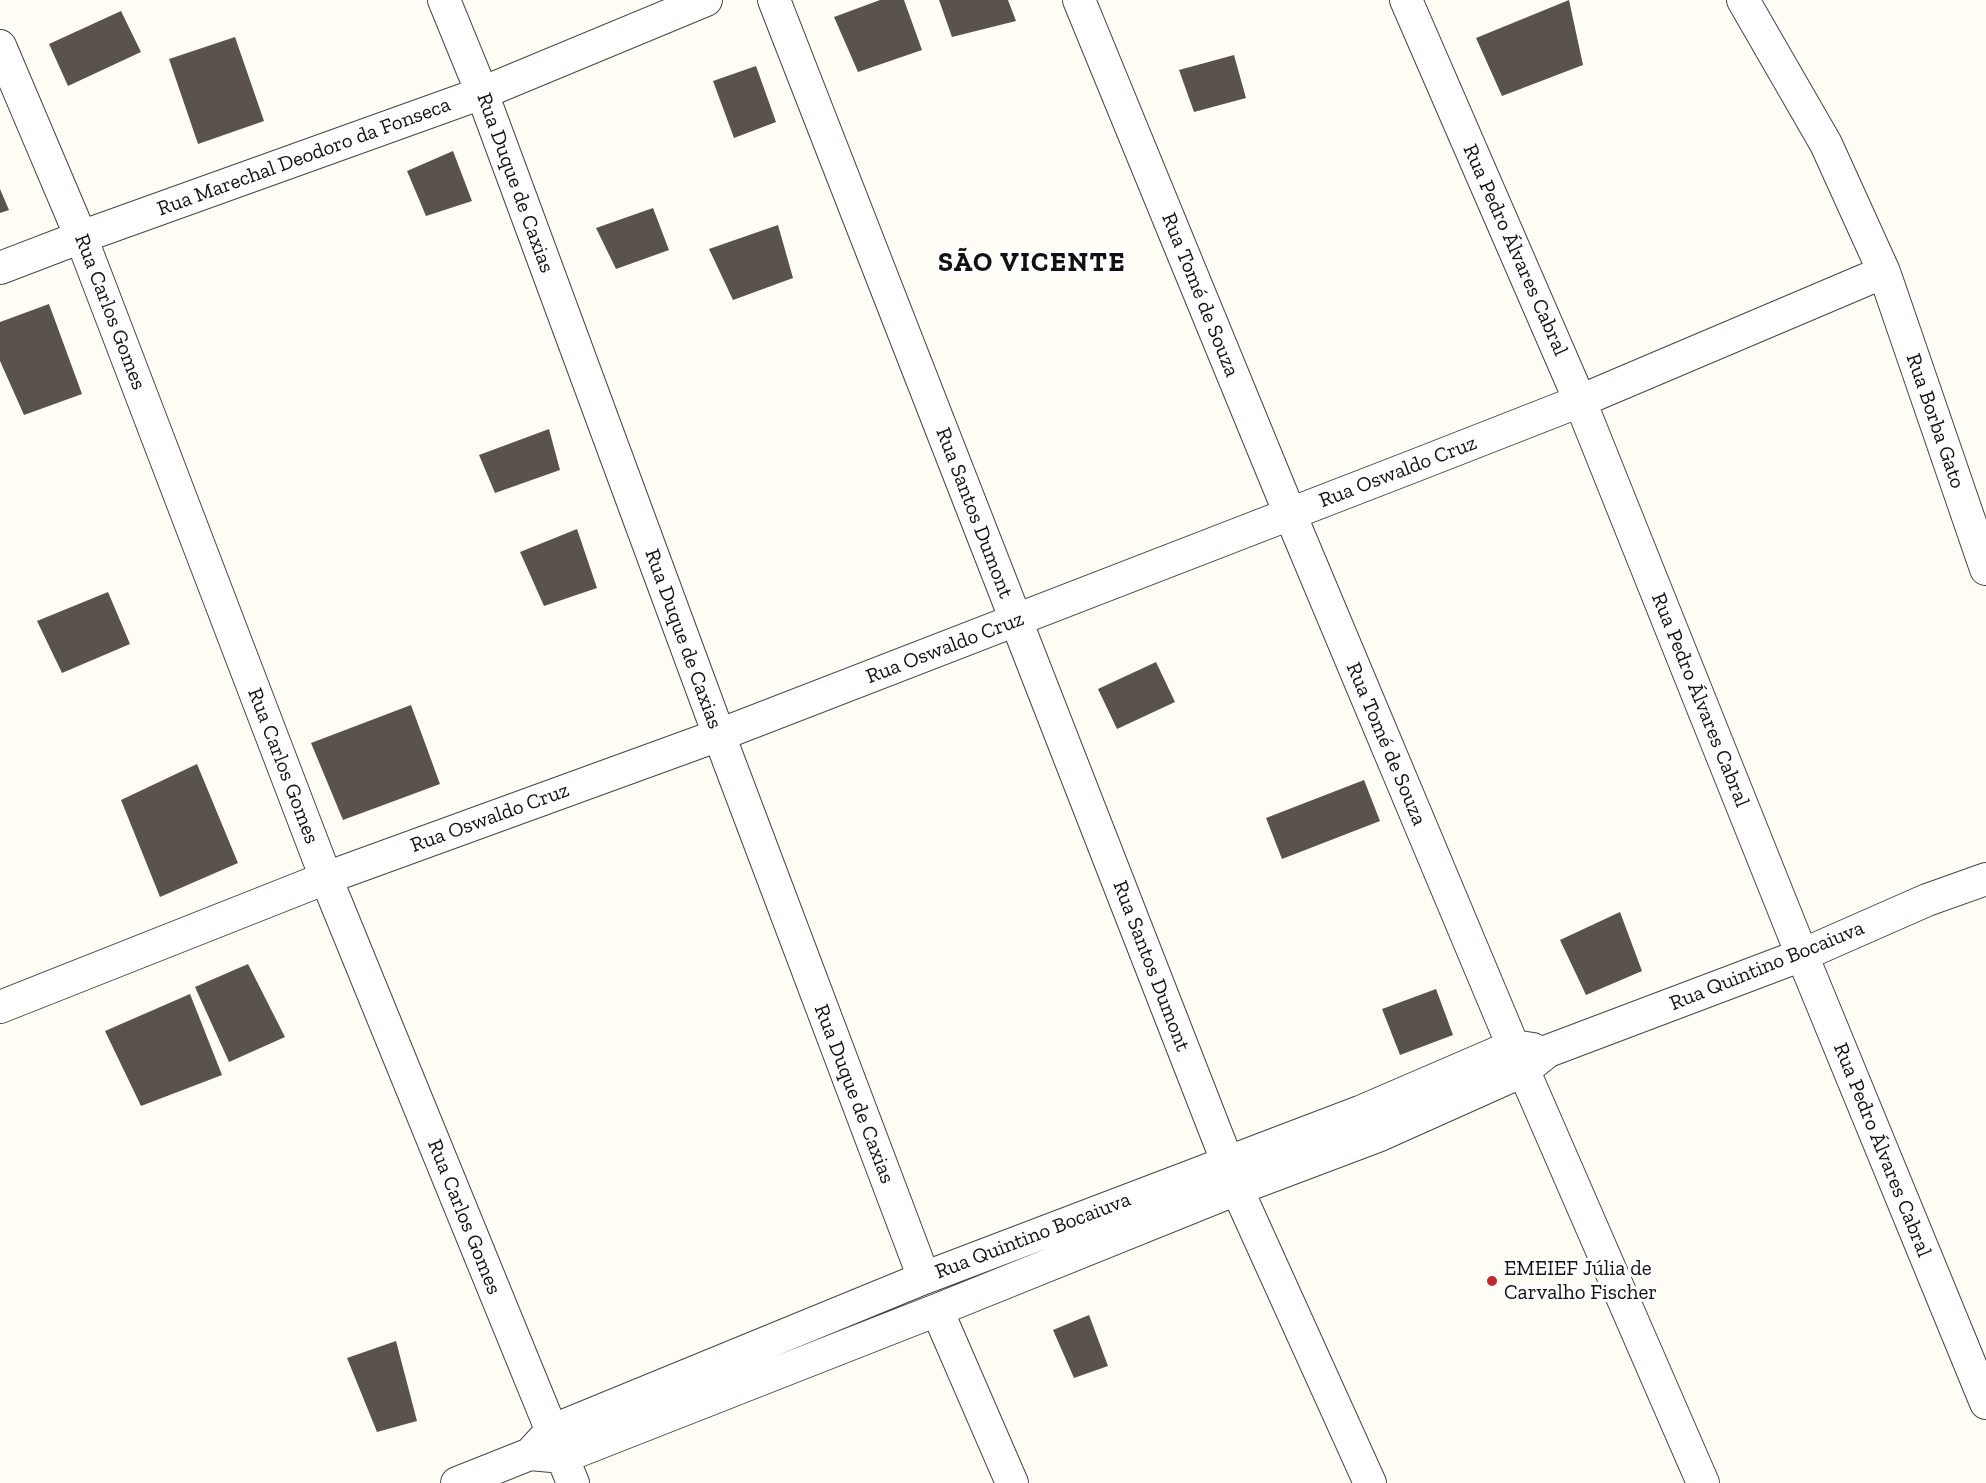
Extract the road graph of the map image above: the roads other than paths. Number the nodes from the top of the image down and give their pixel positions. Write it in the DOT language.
graph roads {
  1 [pos="444,0"];
  2 [pos="706,0"];
  3 [pos="774,0"];
  4 [pos="1079,0"];
  5 [pos="1406,0"];
  6 [pos="1743,0"];
  7 [pos="0,46"];
  8 [pos="482,93"];
  9 [pos="81,237"];
  10 [pos="0,268"];
  11 [pos="1884,272"];
  12 [pos="1580,401"];
  13 [pos="1290,514"];
  14 [pos="1986,569"];
  15 [pos="1016,620"];
  16 [pos="719,735"];
  17 [pos="326,878"];
  18 [pos="1986,879"];
  19 [pos="1802,955"];
  20 [pos="0,1007"];
  21 [pos="1518,1059"];
  22 [pos="1232,1175"];
  23 [pos="924,1278"];
  24 [pos="937,1310"];
  25 [pos="1986,1403"];
  26 [pos="563,1457"];
  27 [pos="457,1483"];
  28 [pos="1012,1483"];
  29 [pos="1370,1483"];
  30 [pos="1702,1483"];
  1 -- 8 [label="street, Rua Duque de Caxias"];
  2 -- 8 [label="street, Rua Marechal Deodoro da Fonseca"];
  3 -- 15 [label="street, Rua Santos Dumont"];
  4 -- 13 [label="street, Rua Tomé de Souza"];
  5 -- 12 [label="street, Rua Pedro Álvares Cabral"];
  6 -- 11 [label="street, Rua Borba Gato"];
  7 -- 9 [label="street, Rua Carlos Gomes"];
  8 -- 9 [label="street, Rua Marechal Deodoro da Fonseca"];
  8 -- 16 [label="street, Rua Duque de Caxias"];
  9 -- 10 [label="street, Rua Marechal Deodoro da Fonseca"];
  9 -- 17 [label="street, Rua Carlos Gomes"];
  11 -- 12 [label="street, Rua Oswaldo Cruz"];
  11 -- 14 [label="street, Rua Borba Gato"];
  12 -- 13 [label="street, Rua Oswaldo Cruz"];
  12 -- 19 [label="street, Rua Pedro Álvares Cabral"];
  13 -- 15 [label="street, Rua Oswaldo Cruz"];
  13 -- 21 [label="street, Rua Tomé de Souza"];
  15 -- 16 [label="street, Rua Oswaldo Cruz"];
  15 -- 22 [label="street, Rua Santos Dumont"];
  16 -- 17 [label="street, Rua Oswaldo Cruz"];
  16 -- 23 [label="street, Rua Duque de Caxias"];
  17 -- 20 [label="street, Rua Oswaldo Cruz"];
  17 -- 26 [label="street, Rua Carlos Gomes"];
  18 -- 19 [label="street, Rua Quintino Bocaiuva"];
  19 -- 21 [label="street, Rua Quintino Bocaiuva"];
  19 -- 25 [label="street, Rua Pedro Álvares Cabral"];
  21 -- 22 [label="street, Rua Quintino Bocaiuva"];
  21 -- 30 [label="street, Rua Tomé de Souza"];
  22 -- 23 [label="street, Rua Quintino Bocaiuva"];
  22 -- 24 [label="street, Rua Quintino Bocaiuva"];
  22 -- 29 [label="street, Rua Santos Dumont"];
  23 -- 26 [label="street, Rua Quintino Bocaiuva"];
  24 -- 26 [label="street, Rua Quintino Bocaiuva"];
  24 -- 28 [label="street"];
  26 -- 27 [label="street, Rua Quintino Bocaiuva"];
}
